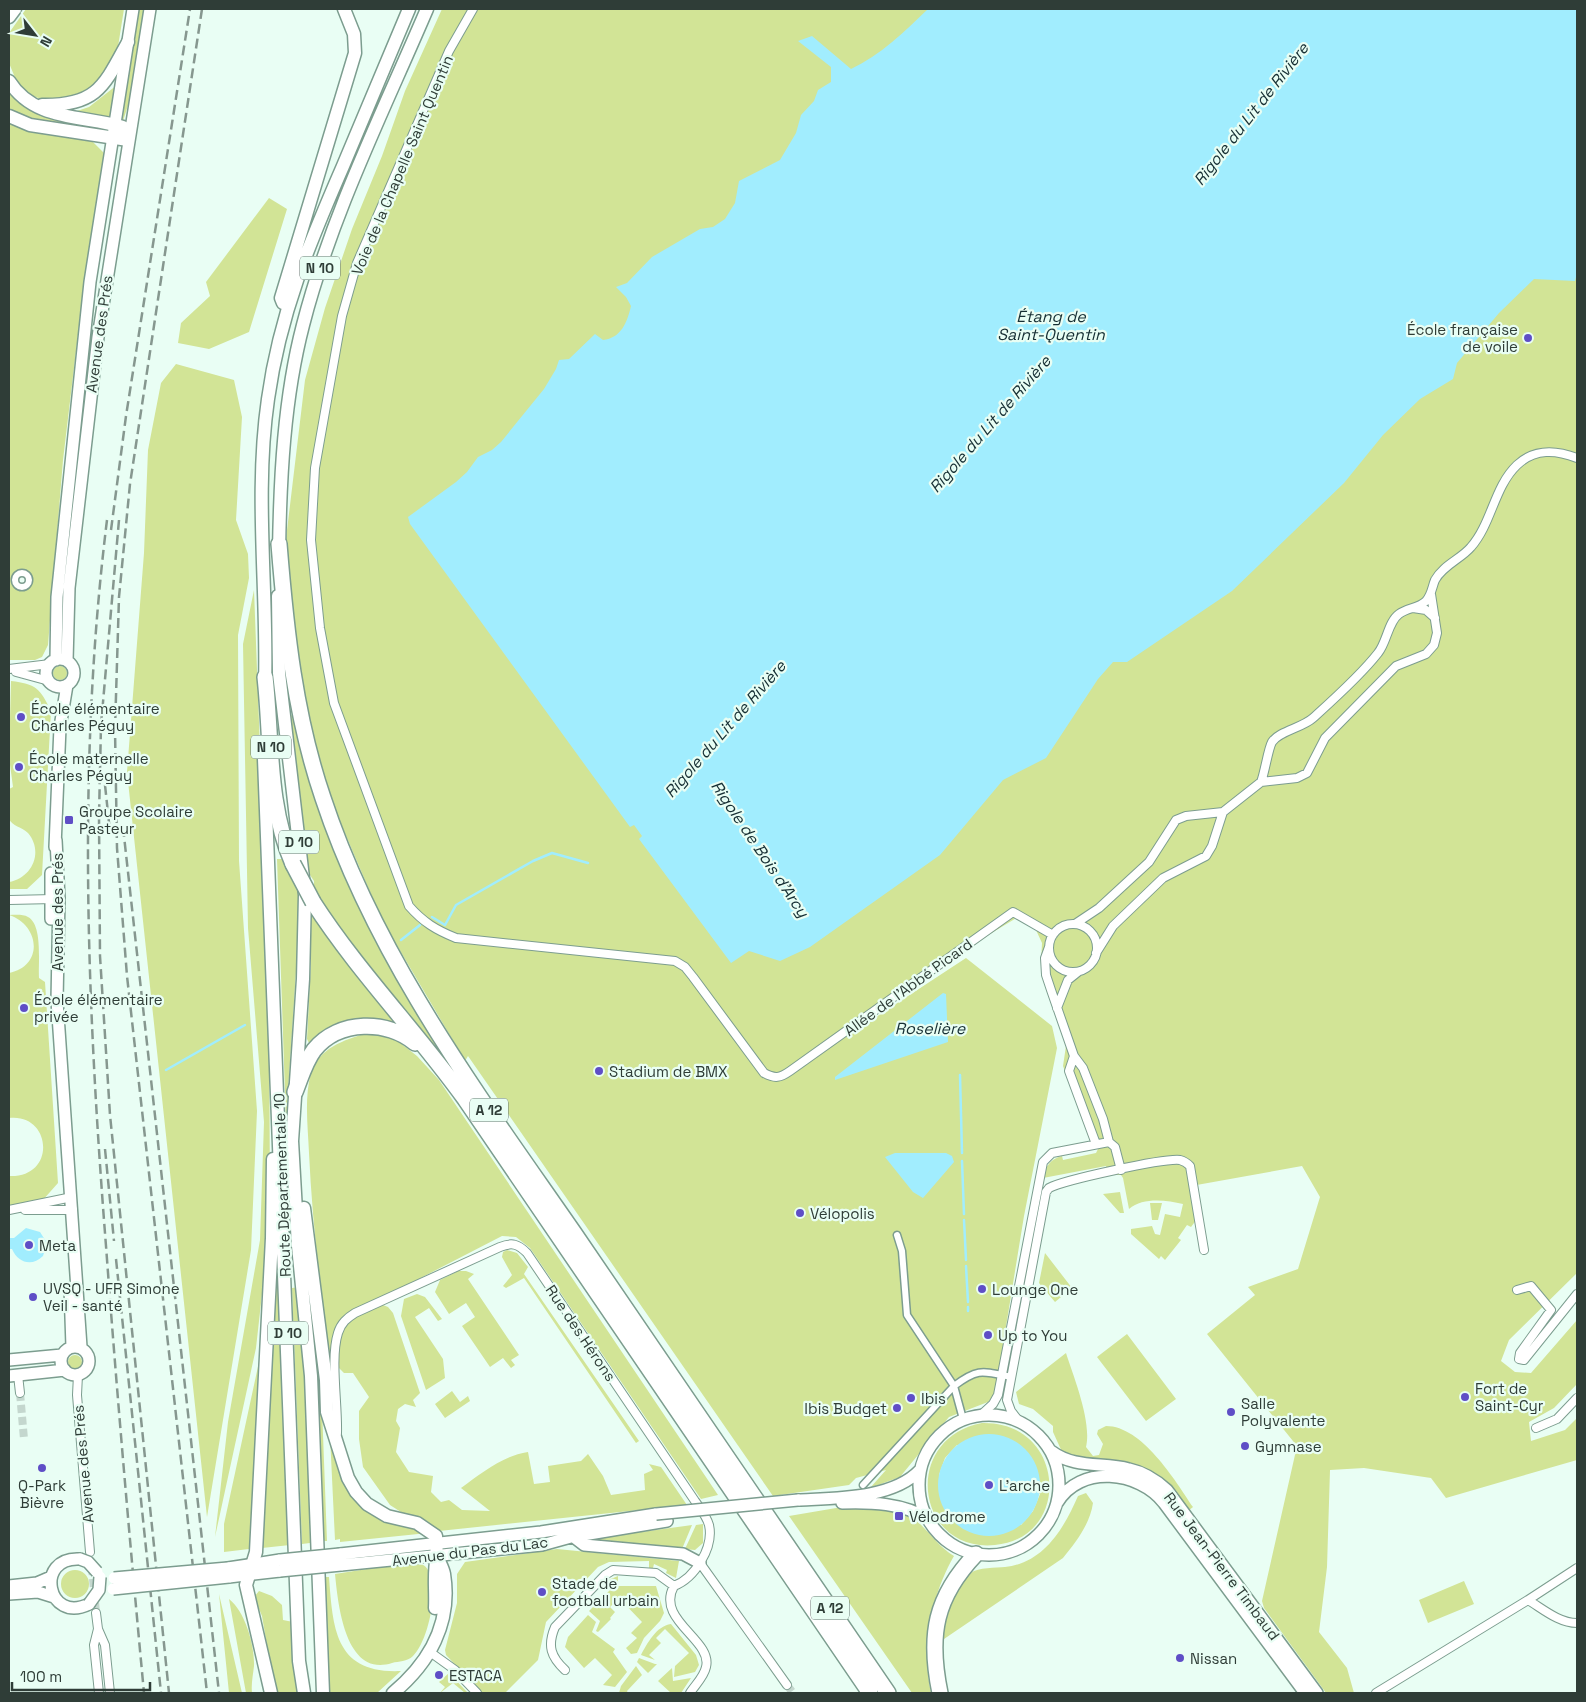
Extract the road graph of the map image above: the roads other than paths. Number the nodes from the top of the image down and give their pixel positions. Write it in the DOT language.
graph roads {
  1 [pos="15,9"];
  2 [pos="133,9"];
  3 [pos="150,9"];
  4 [pos="344,9"];
  5 [pos="409,9"];
  6 [pos="427,9"];
  7 [pos="473,9"];
  8 [pos="9,17"];
  9 [pos="128,42"];
  10 [pos="9,81"];
  11 [pos="31,102"];
  12 [pos="9,116"];
  13 [pos="116,125"];
  14 [pos="114,138"];
  15 [pos="128,140"];
  16 [pos="286,310"];
  17 [pos="1577,458"];
  18 [pos="279,544"];
  19 [pos="1431,594"];
  20 [pos="1413,608"];
  21 [pos="1435,618"];
  22 [pos="289,657"];
  23 [pos="57,662"];
  24 [pos="9,670"];
  25 [pos="265,677"];
  26 [pos="50,682"];
  27 [pos="67,685"];
  28 [pos="60,727"];
  29 [pos="1261,782"];
  30 [pos="1223,812"];
  31 [pos="277,816"];
  32 [pos="55,899"];
  33 [pos="9,900"];
  34 [pos="1075,924"];
  35 [pos="1053,935"];
  36 [pos="1049,947"];
  37 [pos="1096,952"];
  38 [pos="1079,971"];
  39 [pos="1056,1008"];
  40 [pos="1074,1056"];
  41 [pos="436,1060"];
  42 [pos="790,1071"];
  43 [pos="1091,1089"];
  44 [pos="295,1092"];
  45 [pos="1077,1094"];
  46 [pos="292,1141"];
  47 [pos="1109,1142"];
  48 [pos="1096,1144"];
  49 [pos="280,1146"];
  50 [pos="1122,1170"];
  51 [pos="69,1204"];
  52 [pos="11,1210"];
  53 [pos="897,1235"];
  54 [pos="1204,1250"];
  55 [pos="1517,1290"];
  56 [pos="1577,1294"];
  57 [pos="76,1347"];
  58 [pos="62,1355"];
  59 [pos="9,1360"];
  60 [pos="65,1370"];
  61 [pos="78,1375"];
  62 [pos="1002,1375"];
  63 [pos="13,1376"];
  64 [pos="1011,1377"];
  65 [pos="954,1386"];
  66 [pos="20,1393"];
  67 [pos="1577,1398"];
  68 [pos="981,1415"];
  69 [pos="963,1419"];
  70 [pos="1018,1420"];
  71 [pos="1536,1428"];
  72 [pos="337,1440"];
  73 [pos="1051,1451"];
  74 [pos="920,1470"];
  75 [pos="863,1485"];
  76 [pos="800,1503"];
  77 [pos="1057,1505"];
  78 [pos="928,1519"];
  79 [pos="571,1532"];
  80 [pos="437,1550"];
  81 [pos="90,1552"];
  82 [pos="976,1554"];
  83 [pos="700,1563"];
  84 [pos="1577,1568"];
  85 [pos="250,1569"];
  86 [pos="228,1572"];
  87 [pos="51,1577"];
  88 [pos="100,1577"];
  89 [pos="9,1586"];
  90 [pos="674,1586"];
  91 [pos="99,1590"];
  92 [pos="9,1594"];
  93 [pos="54,1597"];
  94 [pos="1528,1600"];
  95 [pos="96,1613"];
  96 [pos="1577,1623"];
  97 [pos="98,1629"];
  98 [pos="430,1652"];
  99 [pos="565,1670"];
  100 [pos="787,1685"];
  101 [pos="99,1693"];
  102 [pos="110,1693"];
  103 [pos="271,1693"];
  104 [pos="304,1693"];
  105 [pos="323,1693"];
  106 [pos="382,1693"];
  107 [pos="393,1693"];
  108 [pos="477,1693"];
  109 [pos="690,1693"];
  110 [pos="870,1693"];
  111 [pos="888,1693"];
  112 [pos="940,1693"];
  113 [pos="1305,1693"];
  114 [pos="1318,1693"];
  115 [pos="1376,1693"];
  1 -- 8 [label="main road"];
  2 -- 9 [label="main road, Avenue des Prés"];
  3 -- 15 [label="main road, Avenue des Prés"];
  4 -- 16 [label="main road"];
  5 -- 16 [label="main road, N 10"];
  6 -- 18 [label="main road, N 10"];
  7 -- 42 [label="street, Voie de la Chapelle Saint Quentin"];
  9 -- 11 [label="main road"];
  9 -- 13 [label="main road, Avenue des Prés"];
  10 -- 11 [label="main road"];
  11 -- 13 [label="main road"];
  12 -- 14 [label="main road"];
  13 -- 14 [label="main road, Avenue des Prés"];
  13 -- 15 [label="main road"];
  14 -- 15 [label="main road"];
  14 -- 23 [label="main road, Avenue des Prés"];
  15 -- 23 [label="main road, Avenue des Prés"];
  16 -- 25 [label="main road, N 10"];
  17 -- 19 [label="street"];
  18 -- 22 [label="highway, N 10"];
  18 -- 44 [label="main road, D 10"];
  19 -- 20 [label="street"];
  19 -- 21 [label="street"];
  20 -- 21 [label="street"];
  20 -- 29 [label="street"];
  21 -- 29 [label="street"];
  22 -- 111 [label="highway, A 12"];
  23 -- 24 [label="street"];
  23 -- 26 [label="main road, Avenue des Prés"];
  23 -- 27 [label="main road, Avenue des Prés"];
  24 -- 26 [label="street"];
  25 -- 31 [label="highway, N 10"];
  25 -- 49 [label="main road, Route Départementale 10 / D 10"];
  26 -- 27 [label="main road"];
  26 -- 28 [label="main road, Avenue des Prés"];
  27 -- 28 [label="main road"];
  28 -- 32 [label="main road, Avenue des Prés"];
  29 -- 30 [label="street"];
  30 -- 34 [label="street"];
  30 -- 37 [label="street"];
  31 -- 41 [label="highway, A 12, bridge"];
  32 -- 33 [label="street"];
  32 -- 51 [label="main road, Avenue des Prés"];
  34 -- 35 [label="street"];
  34 -- 37 [label="street"];
  35 -- 36 [label="street"];
  35 -- 42 [label="street, Allée de l'Abbé Picard"];
  36 -- 38 [label="street"];
  36 -- 39 [label="street"];
  37 -- 38 [label="street"];
  38 -- 39 [label="street"];
  39 -- 40 [label="street"];
  40 -- 43 [label="street"];
  40 -- 45 [label="street"];
  41 -- 44 [label="highway"];
  41 -- 110 [label="highway, A 12"];
  43 -- 45 [label="street"];
  43 -- 47 [label="street"];
  44 -- 46 [label="main road, D 10"];
  45 -- 48 [label="street"];
  46 -- 72 [label="main road, D 10"];
  46 -- 105 [label="main road, D 10"];
  47 -- 48 [label="street"];
  47 -- 50 [label="street"];
  48 -- 62 [label="street"];
  49 -- 85 [label="main road, D 10"];
  49 -- 104 [label="main road, Route Départementale 10 / D 10"];
  50 -- 54 [label="street"];
  50 -- 64 [label="street"];
  51 -- 52 [label="street"];
  51 -- 52 [label="street"];
  51 -- 57 [label="main road, Avenue des Prés"];
  53 -- 65 [label="street"];
  55 -- 56 [label="street"];
  57 -- 58 [label="main road"];
  57 -- 61 [label="main road, Avenue des Prés"];
  58 -- 59 [label="main road"];
  58 -- 60 [label="main road"];
  60 -- 61 [label="main road"];
  60 -- 63 [label="main road"];
  61 -- 81 [label="street, Avenue des Prés"];
  62 -- 64 [label="street"];
  62 -- 65 [label="street"];
  62 -- 68 [label="street"];
  63 -- 66 [label="street"];
  64 -- 70 [label="street"];
  65 -- 69 [label="street"];
  65 -- 75 [label="street"];
  67 -- 71 [label="street"];
  68 -- 69 [label="main road"];
  68 -- 70 [label="main road"];
  69 -- 74 [label="main road"];
  70 -- 73 [label="main road"];
  72 -- 80 [label="main road, D 10"];
  72 -- 83 [label="street, Rue des Hérons"];
  73 -- 77 [label="main road"];
  73 -- 114 [label="main road, Rue Jean-Pierre Timbaud"];
  74 -- 76 [label="main road, Avenue du Pas du Lac"];
  74 -- 78 [label="main road"];
  76 -- 78 [label="main road, Avenue du Pas du Lac"];
  76 -- 79 [label="main road, Avenue du Pas du Lac"];
  76 -- 79 [label="main road, Avenue du Pas du Lac, bridge"];
  77 -- 82 [label="main road"];
  77 -- 113 [label="main road, Rue Jean-Pierre Timbaud"];
  78 -- 82 [label="main road"];
  79 -- 80 [label="main road, Avenue du Pas du Lac"];
  79 -- 83 [label="main road"];
  80 -- 85 [label="main road, Avenue du Pas du Lac, bridge"];
  80 -- 98 [label="main road"];
  80 -- 106 [label="main road"];
  82 -- 112 [label="highway"];
  83 -- 90 [label="street"];
  83 -- 100 [label="street"];
  84 -- 94 [label="street"];
  85 -- 86 [label="main road, Avenue du Pas du Lac"];
  85 -- 103 [label="main road, D 10"];
  86 -- 88 [label="main road, Avenue du Pas du Lac, bridge"];
  86 -- 91 [label="main road, Avenue du Pas du Lac, bridge"];
  87 -- 88 [label="main road, bridge"];
  87 -- 89 [label="main road"];
  87 -- 93 [label="main road"];
  88 -- 91 [label="main road, bridge"];
  90 -- 99 [label="street"];
  90 -- 109 [label="street"];
  91 -- 93 [label="main road, bridge"];
  92 -- 93 [label="main road"];
  94 -- 96 [label="street"];
  94 -- 115 [label="street"];
  95 -- 97 [label="street"];
  97 -- 101 [label="street"];
  97 -- 102 [label="street"];
  98 -- 107 [label="main road"];
  98 -- 108 [label="street"];
}
